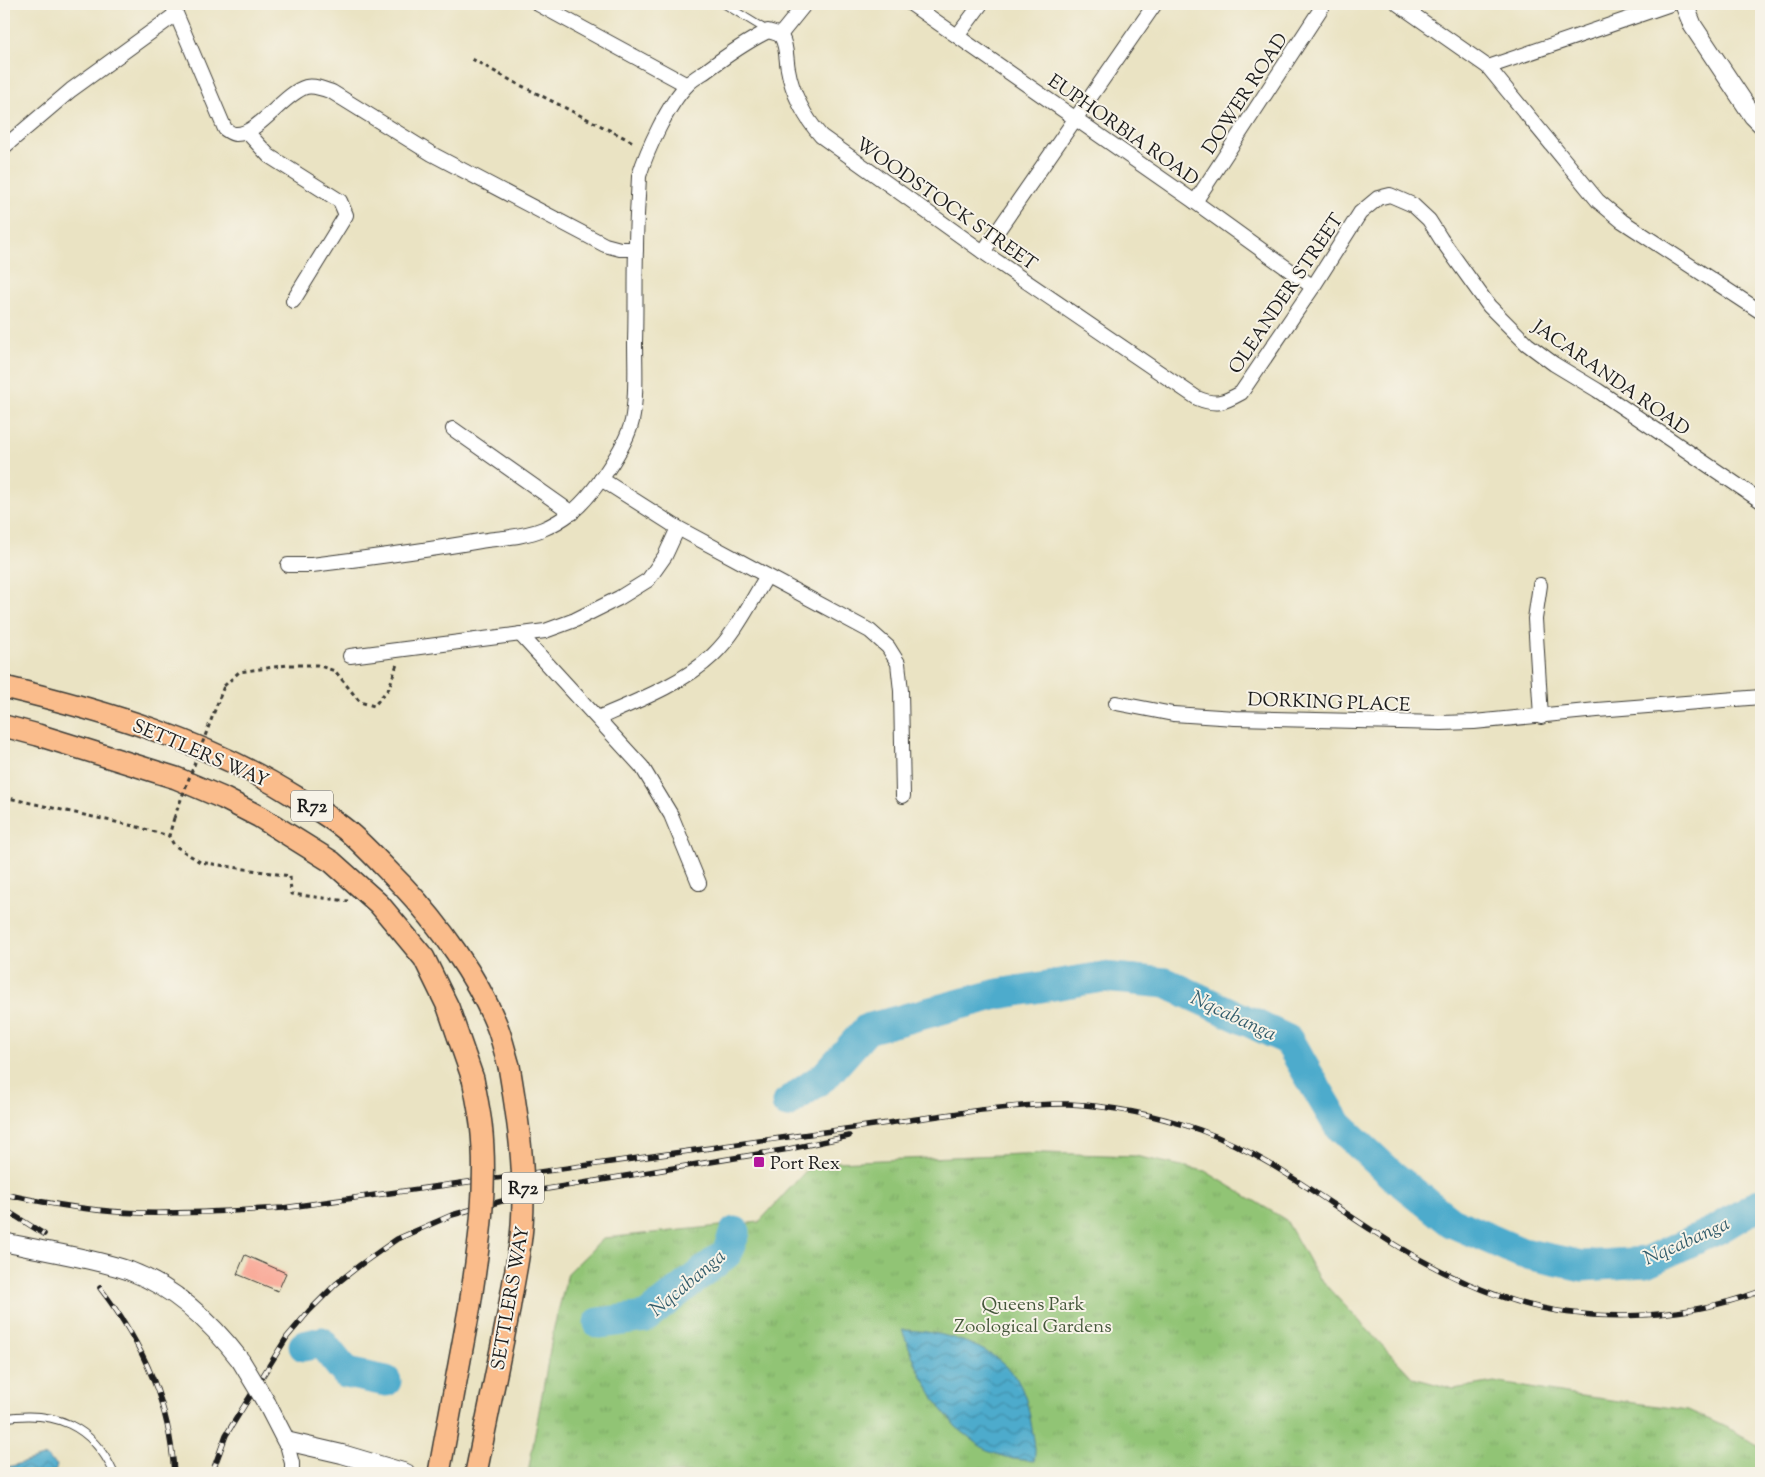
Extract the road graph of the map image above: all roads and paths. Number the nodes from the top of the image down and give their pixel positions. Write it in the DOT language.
graph roads {
  1 [pos="538,4"];
  2 [pos="724,4"];
  3 [pos="805,4"];
  4 [pos="911,4"];
  5 [pos="981,4"];
  6 [pos="1155,4"];
  7 [pos="1324,4"];
  8 [pos="1398,4"];
  9 [pos="1671,4"];
  10 [pos="1684,4"];
  11 [pos="174,9"];
  12 [pos="774,33"];
  13 [pos="958,35"];
  14 [pos="472,59"];
  15 [pos="1488,67"];
  16 [pos="688,85"];
  17 [pos="1076,118"];
  18 [pos="1761,124"];
  19 [pos="247,132"];
  20 [pos="4,147"];
  21 [pos="650,150"];
  22 [pos="1400,198"];
  23 [pos="1195,202"];
  24 [pos="636,249"];
  25 [pos="983,252"];
  26 [pos="1313,287"];
  27 [pos="293,301"];
  28 [pos="1761,312"];
  29 [pos="1197,398"];
  30 [pos="453,429"];
  31 [pos="601,479"];
  32 [pos="1761,501"];
  33 [pos="572,512"];
  34 [pos="678,528"];
  35 [pos="288,564"];
  36 [pos="767,576"];
  37 [pos="1540,585"];
  38 [pos="520,634"];
  39 [pos="402,649"];
  40 [pos="350,656"];
  41 [pos="4,687"];
  42 [pos="1761,696"];
  43 [pos="1116,703"];
  44 [pos="1542,717"];
  45 [pos="598,718"];
  46 [pos="4,726"];
  47 [pos="903,796"];
  48 [pos="4,797"];
  49 [pos="169,836"];
  50 [pos="699,883"];
  51 [pos="349,902"];
  52 [pos="4,1242"];
  53 [pos="4,1418"];
  54 [pos="286,1441"];
  55 [pos="114,1473"];
  56 [pos="292,1473"];
  57 [pos="406,1473"];
  58 [pos="439,1473"];
  59 [pos="476,1473"];
  1 -- 16 [label="street"];
  2 -- 12 [label="lane"];
  3 -- 12 [label="street"];
  4 -- 13 [label="street, EUPHORBIA ROAD"];
  5 -- 13 [label="street"];
  6 -- 17 [label="street"];
  7 -- 23 [label="street, DOWER ROAD"];
  8 -- 15 [label="street"];
  9 -- 15 [label="street"];
  10 -- 18 [label="street"];
  11 -- 19 [label="street"];
  11 -- 20 [label="street"];
  12 -- 16 [label="street"];
  12 -- 25 [label="street, WOODSTOCK STREET"];
  13 -- 17 [label="street, EUPHORBIA ROAD"];
  14 -- 21 [label="path"];
  15 -- 28 [label="street"];
  16 -- 21 [label="street"];
  17 -- 23 [label="street, EUPHORBIA ROAD"];
  17 -- 25 [label="street"];
  19 -- 24 [label="street"];
  19 -- 27 [label="street"];
  21 -- 24 [label="street"];
  22 -- 26 [label="street, OLEANDER STREET"];
  22 -- 32 [label="street, JACARANDA ROAD"];
  23 -- 26 [label="street, EUPHORBIA ROAD"];
  24 -- 31 [label="street"];
  25 -- 29 [label="street, WOODSTOCK STREET"];
  26 -- 29 [label="street, OLEANDER STREET"];
  30 -- 33 [label="street"];
  31 -- 33 [label="street"];
  31 -- 34 [label="street"];
  33 -- 35 [label="street"];
  34 -- 36 [label="street"];
  34 -- 38 [label="street"];
  36 -- 45 [label="street"];
  36 -- 47 [label="street"];
  37 -- 44 [label="street"];
  38 -- 39 [label="street"];
  38 -- 45 [label="street"];
  39 -- 40 [label="street"];
  39 -- 49 [label="path, bridge"];
  41 -- 59 [label="main road, SETTLERS WAY / R72, bridge"];
  42 -- 44 [label="street, DORKING PLACE"];
  43 -- 44 [label="street, DORKING PLACE"];
  45 -- 50 [label="street"];
  46 -- 58 [label="main road, SETTLERS WAY / R72, bridge"];
  48 -- 49 [label="path"];
  49 -- 51 [label="path"];
  52 -- 54 [label="street, bridge"];
  53 -- 55 [label="lane"];
  54 -- 56 [label="street"];
  54 -- 57 [label="street"];
}
